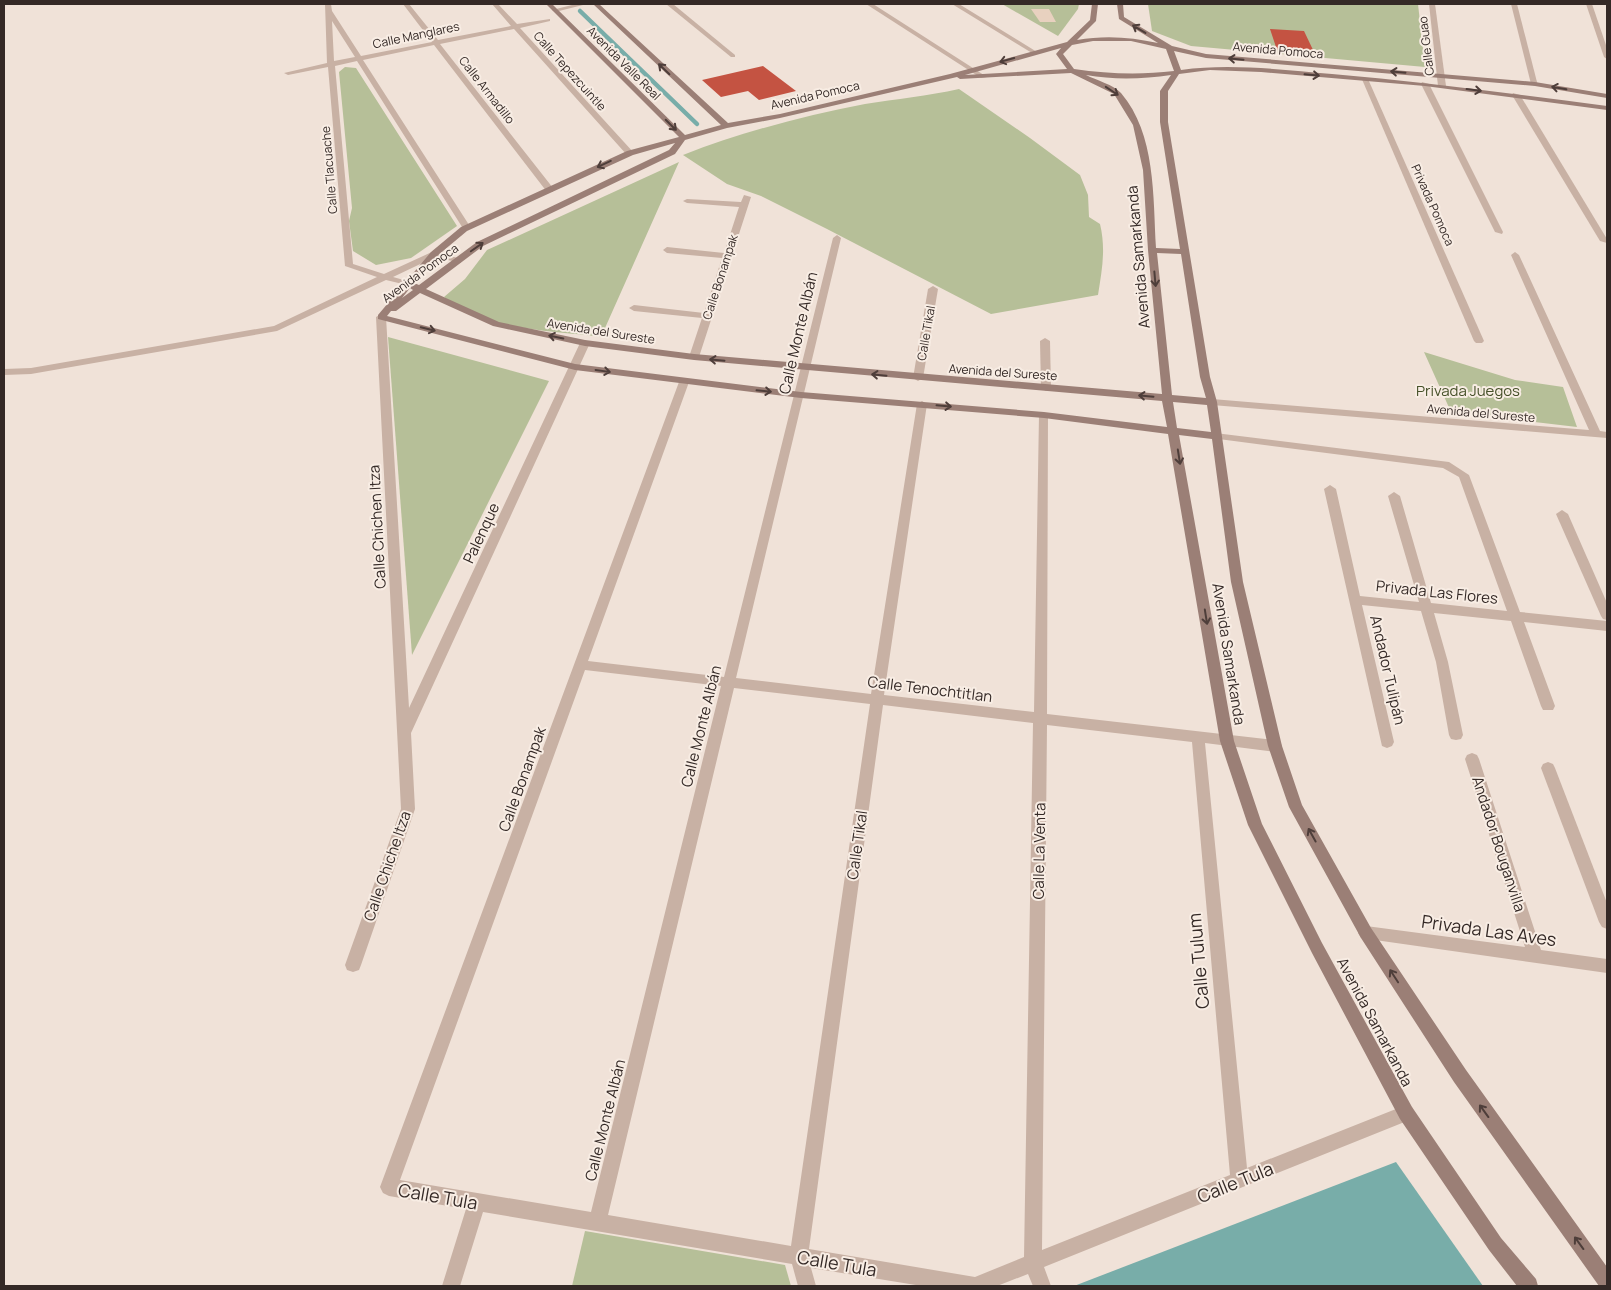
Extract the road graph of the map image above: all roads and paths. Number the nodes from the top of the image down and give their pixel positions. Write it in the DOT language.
graph roads {
  1 [pos="406,4"];
  2 [pos="494,4"];
  3 [pos="549,4"];
  4 [pos="584,4"];
  5 [pos="596,4"];
  6 [pos="669,4"];
  7 [pos="870,4"];
  8 [pos="955,4"];
  9 [pos="1094,4"];
  10 [pos="1120,4"];
  11 [pos="1432,4"];
  12 [pos="1514,4"];
  13 [pos="1589,4"];
  14 [pos="328,7"];
  15 [pos="555,10"];
  16 [pos="548,20"];
  17 [pos="515,26"];
  18 [pos="436,43"];
  19 [pos="1072,43"];
  20 [pos="1169,47"];
  21 [pos="1034,52"];
  22 [pos="733,56"];
  23 [pos="1607,57"];
  24 [pos="358,58"];
  25 [pos="1287,63"];
  26 [pos="331,64"];
  27 [pos="971,69"];
  28 [pos="1072,71"];
  29 [pos="1178,71"];
  30 [pos="288,73"];
  31 [pos="1289,73"];
  32 [pos="1441,75"];
  33 [pos="952,76"];
  34 [pos="983,77"];
  35 [pos="1364,79"];
  36 [pos="1424,84"];
  37 [pos="1535,84"];
  38 [pos="1442,86"];
  39 [pos="1516,95"];
  40 [pos="1607,96"];
  41 [pos="1607,108"];
  42 [pos="726,126"];
  43 [pos="683,138"];
  44 [pos="630,153"];
  45 [pos="550,190"];
  46 [pos="687,201"];
  47 [pos="467,228"];
  48 [pos="1499,232"];
  49 [pos="838,238"];
  50 [pos="1604,241"];
  51 [pos="667,250"];
  52 [pos="1152,250"];
  53 [pos="1185,252"];
  54 [pos="434,254"];
  55 [pos="1515,255"];
  56 [pos="727,256"];
  57 [pos="458,261"];
  58 [pos="384,278"];
  59 [pos="408,284"];
  60 [pos="420,288"];
  61 [pos="933,289"];
  62 [pos="634,308"];
  63 [pos="708,316"];
  64 [pos="381,317"];
  65 [pos="1045,341"];
  66 [pos="1479,341"];
  67 [pos="585,343"];
  68 [pos="694,358"];
  69 [pos="575,367"];
  70 [pos="805,368"];
  71 [pos="4,372"];
  72 [pos="918,378"];
  73 [pos="684,382"];
  74 [pos="1046,388"];
  75 [pos="801,395"];
  76 [pos="1167,398"];
  77 [pos="1212,402"];
  78 [pos="922,404"];
  79 [pos="1044,414"];
  80 [pos="1175,432"];
  81 [pos="1596,434"];
  82 [pos="1607,435"];
  83 [pos="1215,436"];
  84 [pos="1330,489"];
  85 [pos="1394,496"];
  86 [pos="1562,514"];
  87 [pos="1355,600"];
  88 [pos="1426,607"];
  89 [pos="1515,616"];
  90 [pos="1607,616"];
  91 [pos="1607,626"];
  92 [pos="581,665"];
  93 [pos="728,682"];
  94 [pos="877,700"];
  95 [pos="1548,706"];
  96 [pos="1042,719"];
  97 [pos="403,735"];
  98 [pos="1456,735"];
  99 [pos="1198,737"];
  100 [pos="1227,741"];
  101 [pos="1387,742"];
  102 [pos="1275,746"];
  103 [pos="1472,759"];
  104 [pos="1548,768"];
  105 [pos="1607,922"];
  106 [pos="1366,933"];
  107 [pos="1536,956"];
  108 [pos="353,965"];
  109 [pos="1606,969"];
  110 [pos="1406,1113"];
  111 [pos="1239,1180"];
  112 [pos="390,1187"];
  113 [pos="477,1202"];
  114 [pos="597,1223"];
  115 [pos="799,1257"];
  116 [pos="1033,1263"];
  117 [pos="1607,1282"];
  118 [pos="450,1286"];
  119 [pos="807,1286"];
  120 [pos="1042,1286"];
  121 [pos="1529,1286"];
  1 -- 18 [label="street, Calle Armadillo"];
  2 -- 17 [label="street, Calle Tepezcuintle"];
  3 -- 15 [label="street, Avenida Valle Real"];
  4 -- 15 [label="street"];
  42 -- 5 [label="street, Avenida Valle Real, one-way"];
  6 -- 22 [label="street"];
  7 -- 27 [label="street"];
  8 -- 21 [label="street"];
  9 -- 19 [label="street"];
  20 -- 10 [label="street, one-way"];
  11 -- 32 [label="street, Calle Guao"];
  12 -- 37 [label="street"];
  13 -- 23 [label="street"];
  14 -- 24 [label="street, Calle Tlacuache"];
  14 -- 26 [label="street, Calle Tlacuache"];
  15 -- 43 [label="street, Avenida Valle Real, one-way"];
  16 -- 17 [label="street, Calle Manglares"];
  17 -- 18 [label="street, Calle Manglares"];
  17 -- 44 [label="street, Calle Tepezcuintle"];
  18 -- 24 [label="street, Calle Manglares"];
  18 -- 45 [label="street, Calle Armadillo"];
  19 -- 20 [label="street, Avenida Pomoca"];
  19 -- 21 [label="street, Avenida Pomoca"];
  19 -- 28 [label="street"];
  25 -- 20 [label="street, Avenida Pomoca, one-way"];
  20 -- 29 [label="street"];
  21 -- 27 [label="street, Avenida Pomoca, one-way"];
  24 -- 26 [label="street, Calle Manglares"];
  24 -- 47 [label="street, Calle Tlacuache"];
  25 -- 31 [label="street"];
  32 -- 25 [label="street, Avenida Pomoca, one-way"];
  26 -- 30 [label="street, Calle Manglares"];
  26 -- 58 [label="street, Calle Tlacuache"];
  27 -- 33 [label="street, Avenida Pomoca"];
  27 -- 34 [label="street"];
  28 -- 29 [label="street, Avenida Pomoca"];
  28 -- 34 [label="street, Avenida Pomoca"];
  28 -- 52 [label="street, Avenida Samarkanda, one-way"];
  29 -- 31 [label="street, Avenida Pomoca"];
  29 -- 53 [label="street, Avenida Samarkanda"];
  31 -- 35 [label="street, Avenida Pomoca, one-way"];
  32 -- 37 [label="street, Avenida Pomoca"];
  32 -- 38 [label="street, Calle Guao"];
  33 -- 34 [label="street, Avenida Pomoca"];
  33 -- 42 [label="street, Avenida Pomoca"];
  35 -- 36 [label="street, Avenida Pomoca"];
  35 -- 66 [label="street, Privada Pomoca"];
  36 -- 38 [label="street, Avenida Pomoca"];
  36 -- 48 [label="street"];
  40 -- 37 [label="street, Avenida Pomoca, one-way"];
  38 -- 39 [label="street, Avenida Pomoca, one-way"];
  39 -- 41 [label="street, Avenida Pomoca"];
  39 -- 50 [label="street"];
  42 -- 43 [label="street, Avenida Pomoca"];
  43 -- 44 [label="street, Avenida Pomoca"];
  57 -- 43 [label="street, Avenida Pomoca, one-way"];
  44 -- 45 [label="street, Avenida Pomoca, one-way"];
  45 -- 47 [label="street, Avenida Pomoca"];
  46 -- 56 [label="street, Calle Bonampak"];
  47 -- 54 [label="street, Avenida Pomoca"];
  49 -- 70 [label="street, Calle Monte Albán"];
  51 -- 56 [label="street"];
  52 -- 53 [label="street"];
  52 -- 76 [label="street, Avenida Samarkanda, one-way"];
  53 -- 77 [label="street, Avenida Samarkanda"];
  54 -- 57 [label="street"];
  54 -- 58 [label="street"];
  54 -- 59 [label="street, Avenida Pomoca"];
  55 -- 81 [label="street"];
  56 -- 63 [label="street, Calle Bonampak"];
  57 -- 60 [label="street, Avenida Pomoca"];
  58 -- 59 [label="street, Calle Tlacuache"];
  58 -- 71 [label="street"];
  59 -- 60 [label="street, Avenida del Sureste"];
  59 -- 64 [label="street, Avenida Pomoca"];
  60 -- 64 [label="street, Avenida Pomoca"];
  67 -- 60 [label="street, Avenida del Sureste, one-way"];
  61 -- 72 [label="street, Calle Tikal"];
  62 -- 63 [label="street"];
  63 -- 68 [label="street, Calle Bonampak"];
  64 -- 69 [label="street, one-way"];
  64 -- 97 [label="street, Calle Chichen Itza"];
  65 -- 74 [label="street"];
  67 -- 68 [label="street, Avenida del Sureste"];
  67 -- 69 [label="street, Palenque"];
  70 -- 68 [label="street, Avenida del Sureste, one-way"];
  69 -- 73 [label="street, one-way"];
  69 -- 97 [label="street, Palenque"];
  72 -- 70 [label="street, Avenida del Sureste, one-way"];
  70 -- 75 [label="street, Calle Monte Albán"];
  72 -- 74 [label="street, Avenida del Sureste"];
  73 -- 75 [label="street, one-way"];
  73 -- 92 [label="street, Calle Bonampak"];
  76 -- 74 [label="street, Avenida del Sureste, one-way"];
  75 -- 78 [label="street"];
  75 -- 93 [label="street, Calle Monte Albán"];
  76 -- 77 [label="street, Avenida del Sureste"];
  76 -- 80 [label="street, Avenida Samarkanda"];
  77 -- 81 [label="street, Avenida del Sureste"];
  77 -- 83 [label="street, Avenida Samarkanda"];
  78 -- 79 [label="street, one-way"];
  78 -- 94 [label="street, Calle Tikal"];
  79 -- 80 [label="street"];
  79 -- 96 [label="street, Calle La Venta"];
  80 -- 83 [label="street"];
  80 -- 100 [label="street, Avenida Samarkanda, one-way"];
  81 -- 82 [label="street, Avenida del Sureste"];
  83 -- 89 [label="street, Privada Las Flores"];
  83 -- 102 [label="street, Avenida Samarkanda"];
  84 -- 87 [label="street, Andador Tulipán"];
  85 -- 88 [label="street"];
  86 -- 90 [label="street"];
  87 -- 88 [label="street, Privada Las Flores"];
  87 -- 101 [label="street, Andador Tulipán"];
  88 -- 89 [label="street, Privada Las Flores"];
  88 -- 98 [label="street"];
  89 -- 91 [label="street, Privada Las Flores"];
  89 -- 95 [label="street, Privada Las Flores"];
  92 -- 93 [label="street, Calle Tenochtitlan"];
  92 -- 112 [label="street, Calle Bonampak"];
  93 -- 94 [label="street, Calle Tenochtitlan"];
  93 -- 114 [label="street, Calle Monte Albán"];
  94 -- 96 [label="street, Calle Tenochtitlan"];
  94 -- 115 [label="street, Calle Tikal"];
  96 -- 99 [label="street, Calle Tenochtitlan"];
  96 -- 116 [label="street, Calle La Venta"];
  97 -- 108 [label="street, Calle Chiche Itza"];
  99 -- 100 [label="street, Calle Tenochtitlan"];
  99 -- 111 [label="street, Calle Tulum"];
  100 -- 102 [label="street, Calle Tenochtitlan"];
  100 -- 110 [label="street, Avenida Samarkanda"];
  106 -- 102 [label="street, Avenida Samarkanda, one-way"];
  103 -- 107 [label="street, Andador Bouganvilla"];
  104 -- 105 [label="street"];
  106 -- 107 [label="street, Privada Las Aves"];
  117 -- 106 [label="street, Avenida Samarkanda, one-way"];
  107 -- 109 [label="street, Privada Las Aves"];
  110 -- 111 [label="street, Calle Tula"];
  110 -- 121 [label="street, Avenida Samarkanda"];
  111 -- 116 [label="street, Calle Tula"];
  112 -- 113 [label="street, Calle Tula"];
  113 -- 114 [label="street, Calle Tula"];
  113 -- 118 [label="street"];
  114 -- 115 [label="street, Calle Tula"];
  115 -- 116 [label="street, Calle Tula"];
  115 -- 119 [label="street, Calle Tikal"];
  116 -- 120 [label="street, Calle La Venta"];
}
